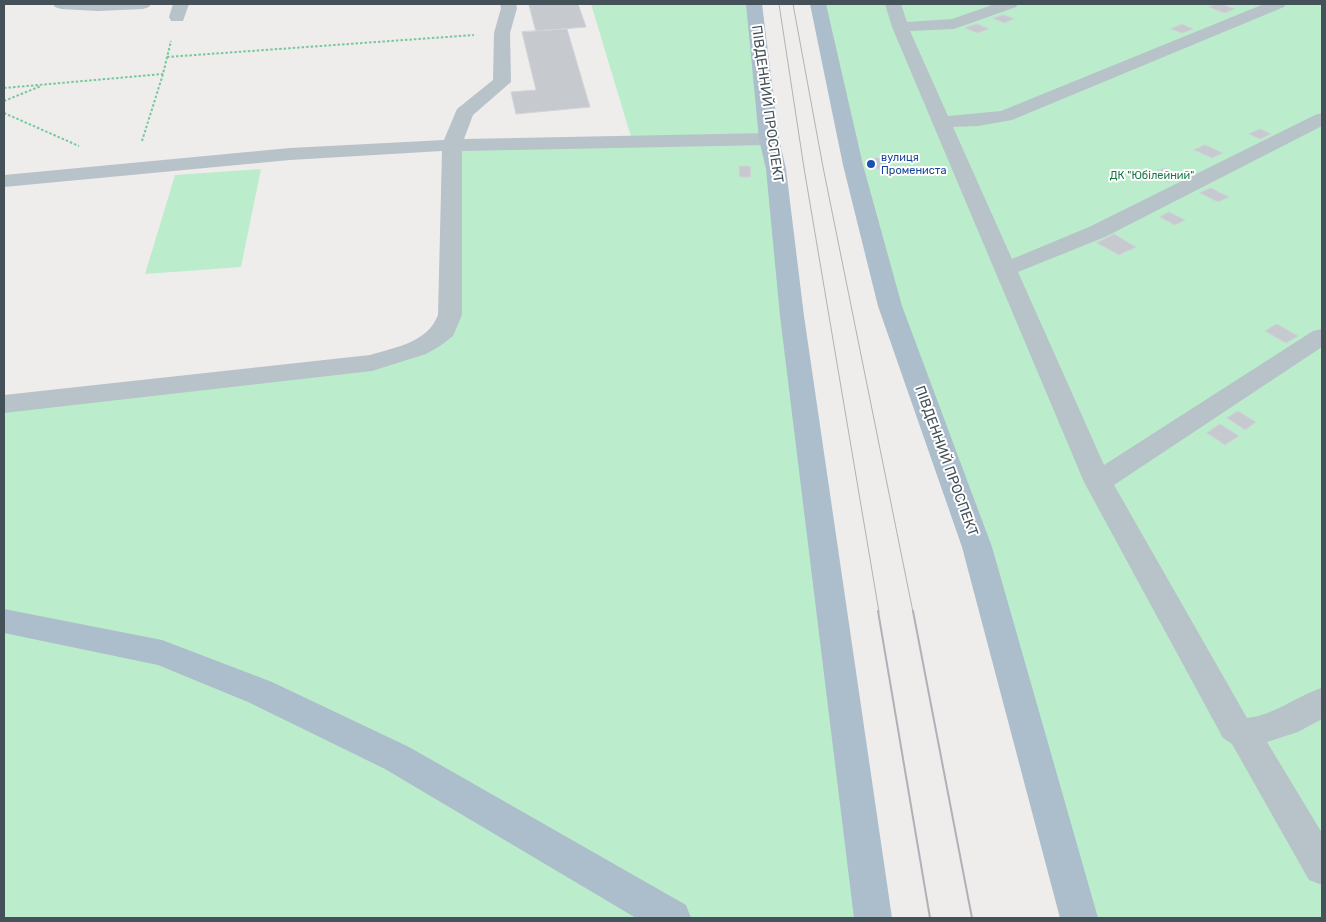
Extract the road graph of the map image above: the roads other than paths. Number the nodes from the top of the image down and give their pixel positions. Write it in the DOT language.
graph roads {
  1 [pos="61,4"];
  2 [pos="143,4"];
  3 [pos="508,4"];
  4 [pos="754,4"];
  5 [pos="818,4"];
  6 [pos="1010,4"];
  7 [pos="1278,4"];
  8 [pos="897,15"];
  9 [pos="1322,119"];
  10 [pos="943,122"];
  11 [pos="769,139"];
  12 [pos="452,145"];
  13 [pos="4,181"];
  14 [pos="1006,269"];
  15 [pos="1322,336"];
  16 [pos="4,404"];
  17 [pos="1098,482"];
  18 [pos="4,621"];
  19 [pos="1322,702"];
  20 [pos="1240,731"];
  21 [pos="1322,867"];
  22 [pos="672,918"];
  23 [pos="873,918"];
  24 [pos="1079,918"];
  1 -- 2 [label="street"];
  3 -- 12 [label="street"];
  4 -- 11 [label="main road, ПІВДЕННИЙ ПРОСПЕКТ"];
  5 -- 24 [label="main road, ПІВДЕННИЙ ПРОСПЕКТ"];
  6 -- 8 [label="street"];
  7 -- 10 [label="street"];
  8 -- 10 [label="street"];
  9 -- 14 [label="street"];
  10 -- 14 [label="street"];
  11 -- 12 [label="street"];
  11 -- 23 [label="main road, ПІВДЕННИЙ ПРОСПЕКТ"];
  12 -- 13 [label="street"];
  12 -- 16 [label="street"];
  14 -- 17 [label="street"];
  15 -- 17 [label="street"];
  17 -- 20 [label="street"];
  18 -- 22 [label="main road"];
  19 -- 20 [label="street"];
  20 -- 21 [label="street"];
}
